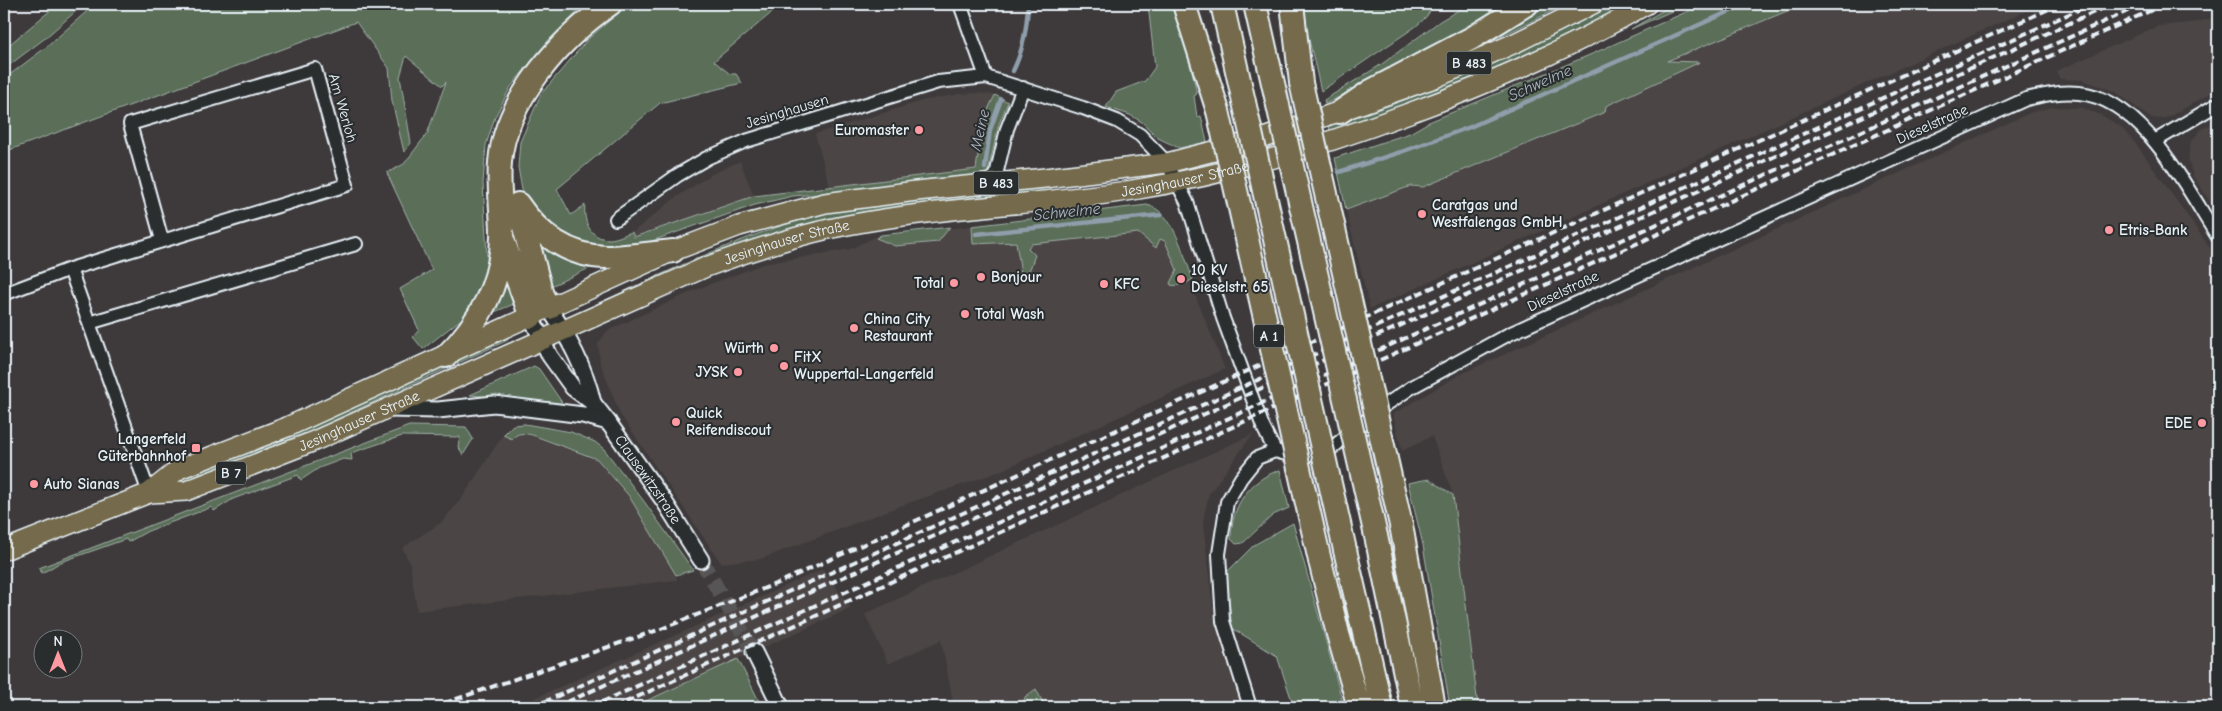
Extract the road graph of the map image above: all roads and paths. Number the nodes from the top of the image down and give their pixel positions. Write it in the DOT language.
graph roads {
  1 [pos="610,4"];
  2 [pos="960,4"];
  3 [pos="1184,4"];
  4 [pos="1222,4"];
  5 [pos="1255,4"];
  6 [pos="1292,4"];
  7 [pos="1527,4"];
  8 [pos="1592,4"];
  9 [pos="1646,4"];
  10 [pos="986,77"];
  11 [pos="1023,88"];
  12 [pos="2218,104"];
  13 [pos="1340,112"];
  14 [pos="2155,141"];
  15 [pos="500,162"];
  16 [pos="1167,163"];
  17 [pos="1176,181"];
  18 [pos="990,184"];
  19 [pos="518,204"];
  20 [pos="616,220"];
  21 [pos="2218,236"];
  22 [pos="502,237"];
  23 [pos="162,240"];
  24 [pos="356,244"];
  25 [pos="673,251"];
  26 [pos="70,269"];
  27 [pos="4,294"];
  28 [pos="540,312"];
  29 [pos="89,323"];
  30 [pos="564,331"];
  31 [pos="541,341"];
  32 [pos="446,356"];
  33 [pos="593,403"];
  34 [pos="390,408"];
  35 [pos="608,422"];
  36 [pos="1275,451"];
  37 [pos="149,493"];
  38 [pos="4,550"];
  39 [pos="701,560"];
  40 [pos="754,652"];
  41 [pos="781,707"];
  42 [pos="1250,707"];
  43 [pos="1360,707"];
  44 [pos="1381,707"];
  45 [pos="1412,707"];
  46 [pos="1434,707"];
  1 -- 15 [label="highway"];
  2 -- 10 [label="street"];
  3 -- 43 [label="highway, A 1, bridge"];
  4 -- 44 [label="highway, A 1, bridge"];
  5 -- 45 [label="highway, bridge"];
  6 -- 46 [label="highway, bridge"];
  7 -- 13 [label="highway"];
  8 -- 13 [label="main road, Jesinghauser Straße / B 483"];
  9 -- 17 [label="main road, Jesinghauser Straße / B 483"];
  10 -- 11 [label="street, Jesinghausen"];
  10 -- 20 [label="street, Jesinghausen"];
  11 -- 16 [label="street, Jesinghausen"];
  11 -- 18 [label="street"];
  12 -- 14 [label="street"];
  13 -- 16 [label="main road, Jesinghauser Straße / B 483"];
  14 -- 21 [label="street, Dieselstraße"];
  14 -- 36 [label="street, Dieselstraße"];
  15 -- 19 [label="highway"];
  15 -- 22 [label="highway"];
  16 -- 17 [label="street"];
  16 -- 18 [label="main road, Jesinghauser Straße / B 483"];
  17 -- 30 [label="main road, Jesinghauser Straße / B 483"];
  17 -- 36 [label="street"];
  18 -- 25 [label="main road, Jesinghauser Straße / B 483"];
  19 -- 25 [label="highway"];
  19 -- 28 [label="highway"];
  22 -- 28 [label="highway"];
  22 -- 32 [label="highway"];
  23 -- 23 [label="street, Am Werloh"];
  23 -- 26 [label="street, Am Werloh"];
  24 -- 29 [label="street"];
  25 -- 28 [label="main road, Jesinghauser Straße / B 483"];
  26 -- 27 [label="street, Am Werloh"];
  26 -- 29 [label="street"];
  28 -- 30 [label="street"];
  28 -- 31 [label="street, Clausewitzstraße"];
  28 -- 32 [label="main road, Jesinghauser Straße / B 7"];
  29 -- 37 [label="street"];
  30 -- 31 [label="main road, Jesinghauser Straße / B 7"];
  30 -- 33 [label="street, Clausewitzstraße"];
  31 -- 33 [label="street, Clausewitzstraße"];
  31 -- 34 [label="main road, Jesinghauser Straße / B 7"];
  32 -- 37 [label="main road, Jesinghauser Straße / B 7"];
  33 -- 35 [label="street, Clausewitzstraße"];
  34 -- 35 [label="street"];
  34 -- 37 [label="main road, Jesinghauser Straße / B 7"];
  35 -- 39 [label="street, Clausewitzstraße"];
  36 -- 42 [label="street"];
  37 -- 38 [label="main road, Jesinghauser Straße / B 7"];
  40 -- 41 [label="street"];
}
